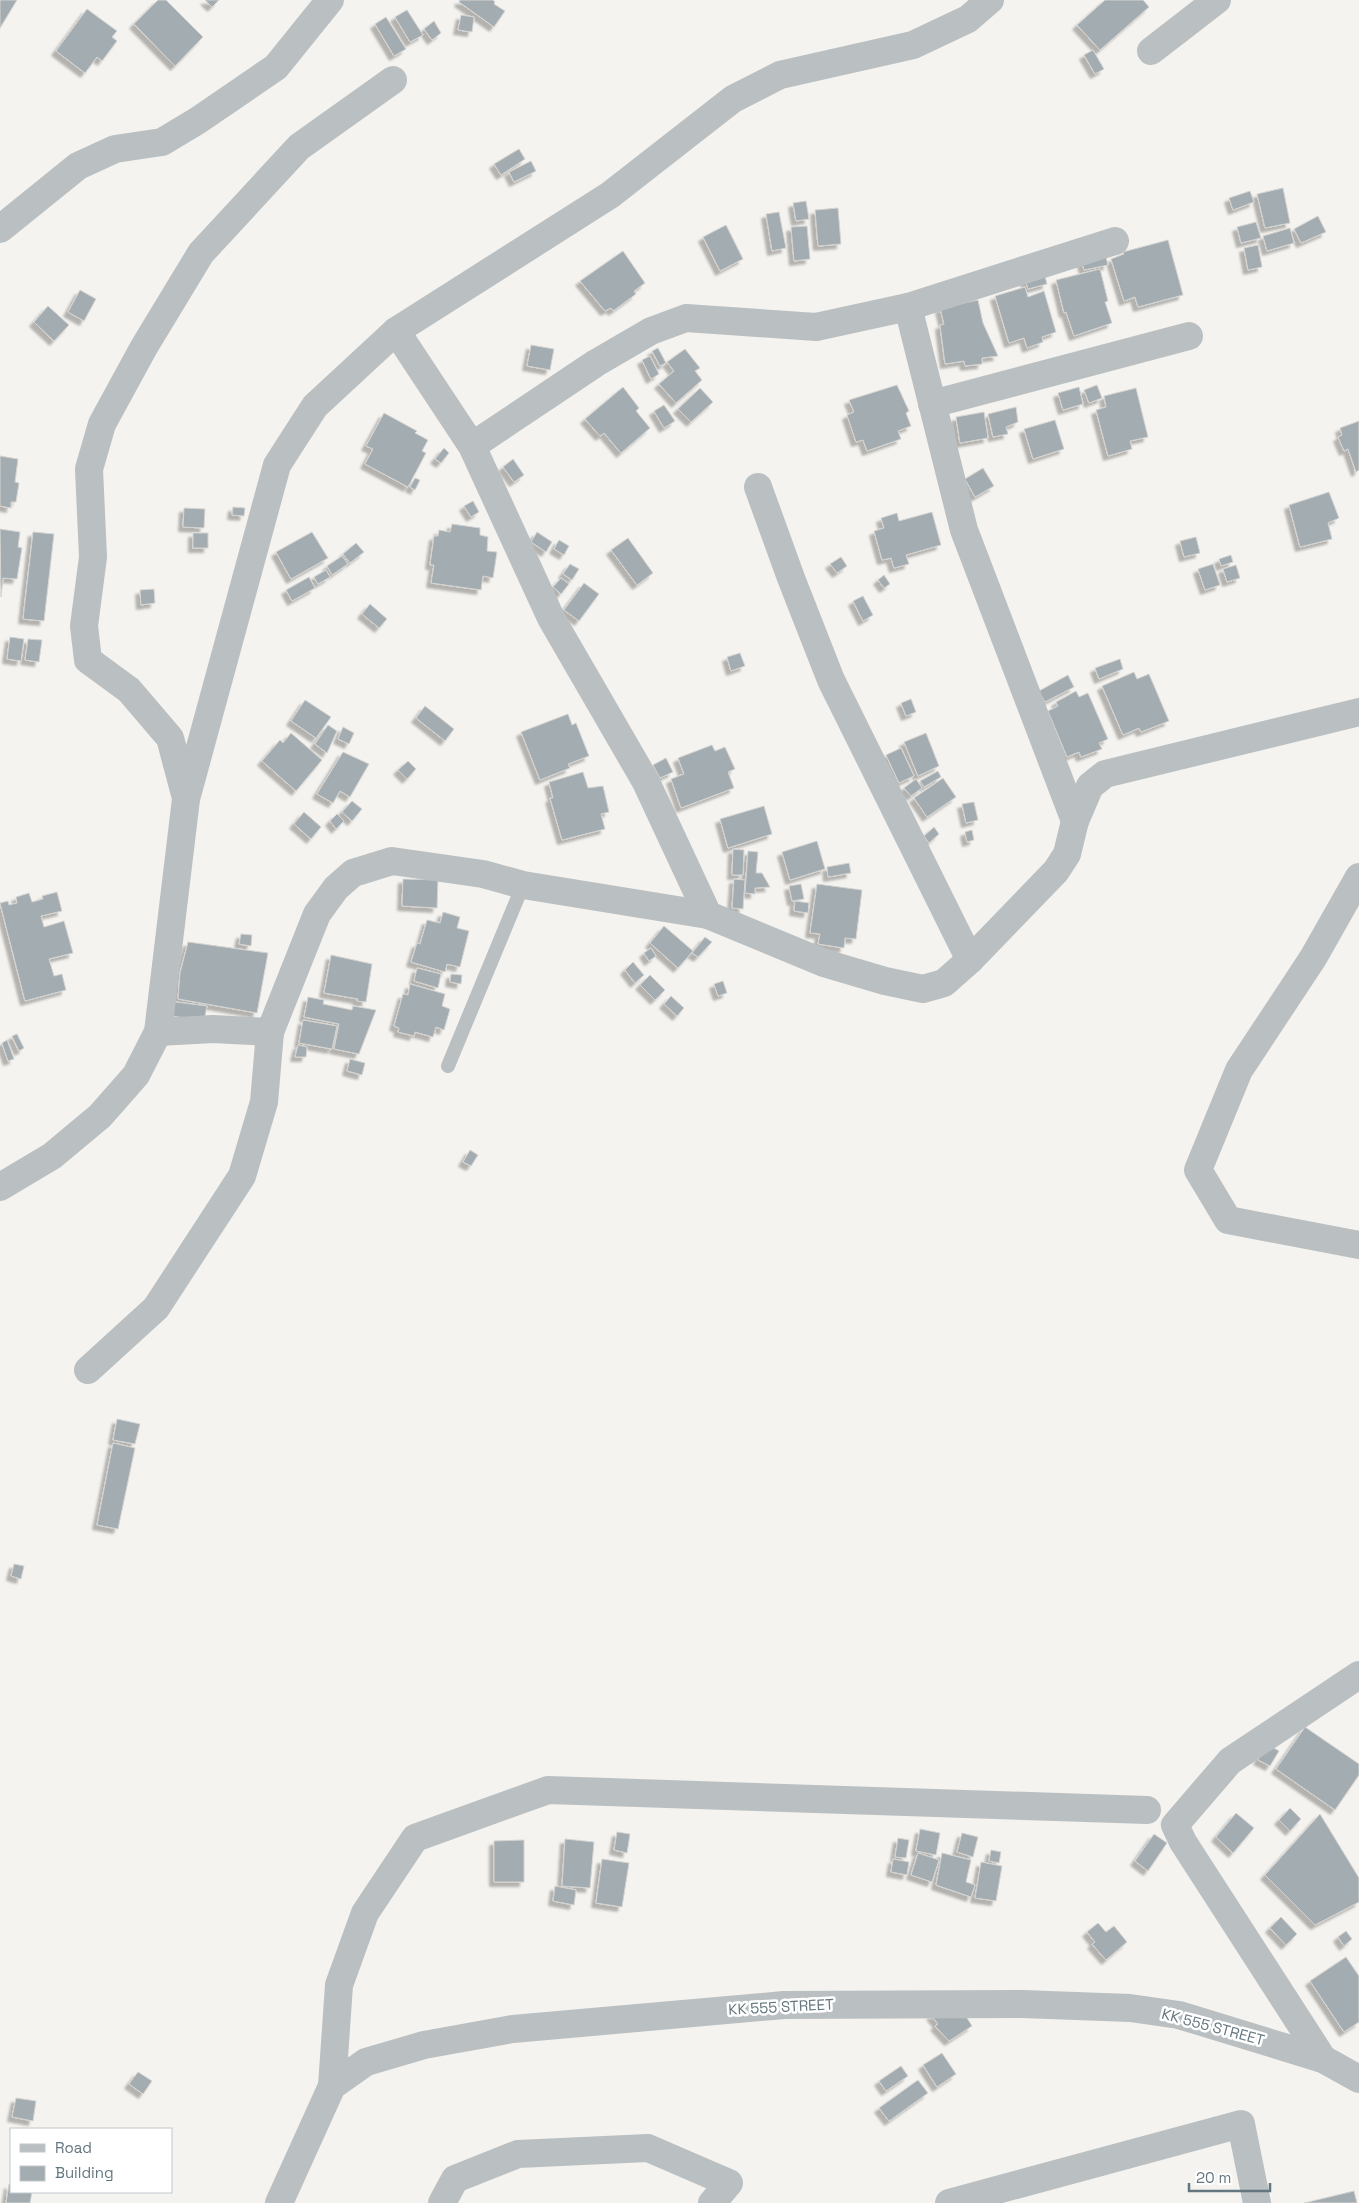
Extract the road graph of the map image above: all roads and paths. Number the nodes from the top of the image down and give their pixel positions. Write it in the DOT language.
graph roads {
  1 [pos="330,0"];
  2 [pos="990,0"];
  3 [pos="1217,0"];
  4 [pos="1151,51"];
  5 [pos="392,80"];
  6 [pos="0,229"];
  7 [pos="1116,241"];
  8 [pos="908,307"];
  9 [pos="396,331"];
  10 [pos="1189,336"];
  11 [pos="932,404"];
  12 [pos="472,446"];
  13 [pos="758,487"];
  14 [pos="1359,712"];
  15 [pos="186,799"];
  16 [pos="1075,821"];
  17 [pos="1359,877"];
  18 [pos="523,885"];
  19 [pos="708,915"];
  20 [pos="970,960"];
  21 [pos="158,1032"];
  22 [pos="270,1032"];
  23 [pos="448,1066"];
  24 [pos="0,1187"];
  25 [pos="1359,1245"];
  26 [pos="88,1370"];
  27 [pos="1359,1675"];
  28 [pos="1147,1810"];
  29 [pos="1323,2059"];
  30 [pos="1359,2079"];
  31 [pos="332,2086"];
  32 [pos="279,2203"];
  33 [pos="442,2203"];
  34 [pos="712,2203"];
  35 [pos="949,2203"];
  36 [pos="1257,2203"];
  1 -- 6 [label="street"];
  2 -- 9 [label="street"];
  3 -- 4 [label="street"];
  5 -- 15 [label="street"];
  7 -- 8 [label="street"];
  8 -- 11 [label="street"];
  8 -- 12 [label="street"];
  9 -- 12 [label="street"];
  9 -- 15 [label="street"];
  10 -- 11 [label="street"];
  11 -- 16 [label="street"];
  12 -- 19 [label="street"];
  13 -- 20 [label="street"];
  14 -- 16 [label="street"];
  15 -- 21 [label="street"];
  16 -- 20 [label="street"];
  17 -- 25 [label="street"];
  18 -- 19 [label="street"];
  18 -- 22 [label="street"];
  18 -- 23 [label="lane"];
  19 -- 20 [label="street"];
  21 -- 22 [label="street"];
  21 -- 24 [label="street"];
  22 -- 26 [label="street"];
  27 -- 29 [label="street"];
  28 -- 31 [label="street"];
  29 -- 30 [label="street, KK 555 STREET"];
  29 -- 31 [label="street, KK 555 STREET"];
  31 -- 32 [label="street"];
  33 -- 34 [label="street"];
  35 -- 36 [label="street"];
}
